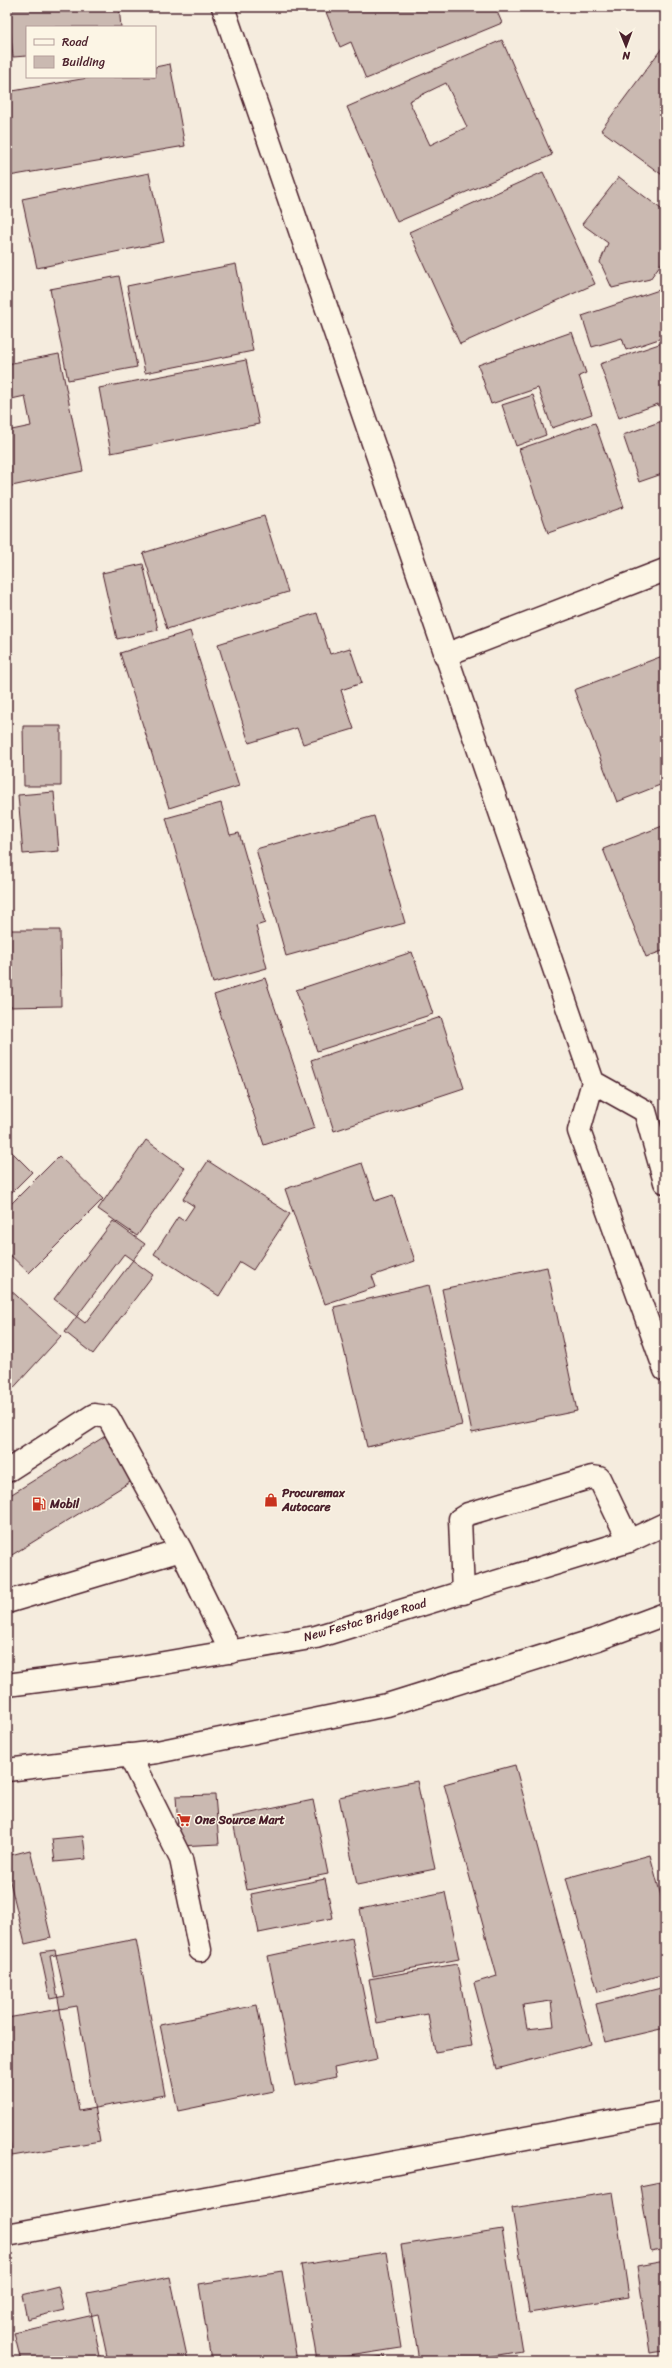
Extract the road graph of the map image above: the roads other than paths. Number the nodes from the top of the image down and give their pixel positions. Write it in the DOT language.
graph roads {
  1 [pos="223,7"];
  2 [pos="665,570"];
  3 [pos="445,654"];
  4 [pos="593,1082"];
  5 [pos="665,1182"];
  6 [pos="665,1370"];
  7 [pos="7,1471"];
  8 [pos="665,1524"];
  9 [pos="629,1541"];
  10 [pos="181,1550"];
  11 [pos="463,1593"];
  12 [pos="7,1602"];
  13 [pos="665,1614"];
  14 [pos="231,1652"];
  15 [pos="7,1685"];
  16 [pos="129,1755"];
  17 [pos="7,1770"];
  18 [pos="200,1950"];
  19 [pos="665,2112"];
  20 [pos="7,2235"];
  1 -- 3 [label="street"];
  2 -- 3 [label="street"];
  3 -- 4 [label="street"];
  4 -- 5 [label="street"];
  4 -- 6 [label="street"];
  7 -- 10 [label="street"];
  8 -- 9 [label="street, New Festac Bridge Road"];
  9 -- 11 [label="street, New Festac Bridge Road"];
  9 -- 11 [label="street"];
  10 -- 12 [label="street"];
  10 -- 14 [label="street"];
  11 -- 14 [label="street, New Festac Bridge Road"];
  13 -- 16 [label="street"];
  14 -- 15 [label="street, New Festac Bridge Road"];
  16 -- 17 [label="street"];
  16 -- 18 [label="street"];
  19 -- 20 [label="street"];
}
